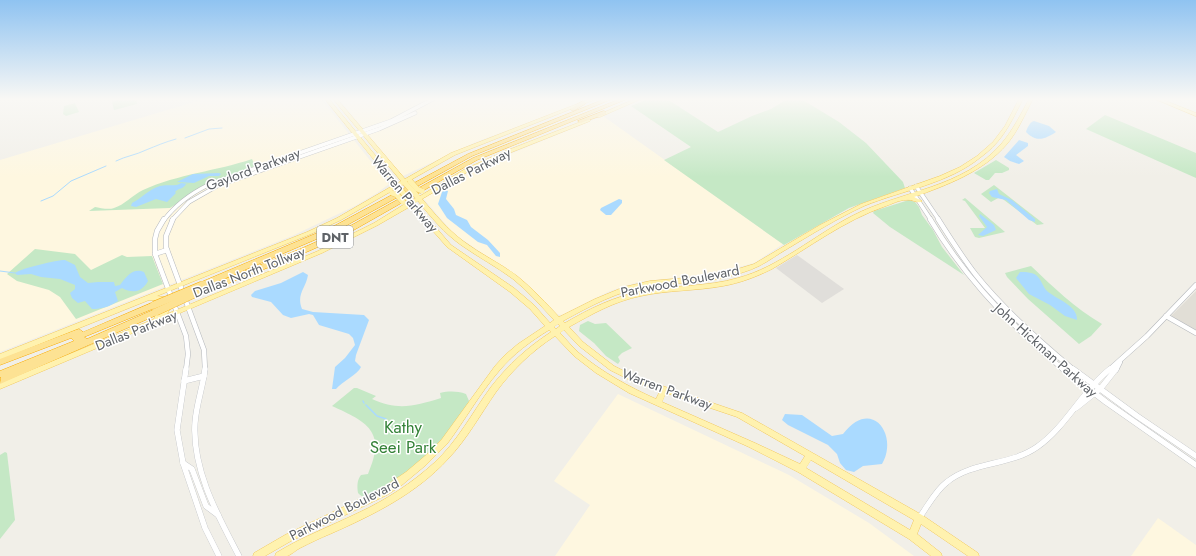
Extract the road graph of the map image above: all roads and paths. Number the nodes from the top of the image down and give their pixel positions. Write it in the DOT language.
graph roads {
  1 [pos="349,125"];
  2 [pos="357,125"];
  3 [pos="390,125"];
  4 [pos="534,125"];
  5 [pos="543,125"];
  6 [pos="559,125"];
  7 [pos="570,125"];
  8 [pos="575,125"];
  9 [pos="1007,125"];
  10 [pos="1017,125"];
  11 [pos="1004,131"];
  12 [pos="363,132"];
  13 [pos="357,134"];
  14 [pos="1012,134"];
  15 [pos="985,152"];
  16 [pos="993,156"];
  17 [pos="376,160"];
  18 [pos="260,168"];
  19 [pos="458,169"];
  20 [pos="395,171"];
  21 [pos="409,181"];
  22 [pos="397,186"];
  23 [pos="913,187"];
  24 [pos="430,191"];
  25 [pos="917,193"];
  26 [pos="378,197"];
  27 [pos="418,198"];
  28 [pos="897,200"];
  29 [pos="919,201"];
  30 [pos="411,202"];
  31 [pos="401,210"];
  32 [pos="782,249"];
  33 [pos="167,250"];
  34 [pos="155,254"];
  35 [pos="790,255"];
  36 [pos="243,259"];
  37 [pos="719,276"];
  38 [pos="179,284"];
  39 [pos="722,284"];
  40 [pos="1196,285"];
  41 [pos="642,286"];
  42 [pos="169,289"];
  43 [pos="203,289"];
  44 [pos="644,293"];
  45 [pos="214,297"];
  46 [pos="137,302"];
  47 [pos="155,308"];
  48 [pos="188,308"];
  49 [pos="177,312"];
  50 [pos="1166,316"];
  51 [pos="123,318"];
  52 [pos="559,322"];
  53 [pos="550,327"];
  54 [pos="565,328"];
  55 [pos="132,330"];
  56 [pos="556,333"];
  57 [pos="1196,333"];
  58 [pos="0,357"];
  59 [pos="1121,361"];
  60 [pos="0,362"];
  61 [pos="0,369"];
  62 [pos="0,374"];
  63 [pos="204,376"];
  64 [pos="0,381"];
  65 [pos="184,381"];
  66 [pos="0,386"];
  67 [pos="1091,387"];
  68 [pos="664,389"];
  69 [pos="1096,391"];
  70 [pos="658,403"];
  71 [pos="1071,412"];
  72 [pos="1170,438"];
  73 [pos="1164,444"];
  74 [pos="809,456"];
  75 [pos="1196,456"];
  76 [pos="183,463"];
  77 [pos="1196,465"];
  78 [pos="801,469"];
  79 [pos="219,516"];
  80 [pos="919,518"];
  81 [pos="912,536"];
  82 [pos="219,556"];
  83 [pos="239,556"];
  84 [pos="257,556"];
  85 [pos="279,556"];
  86 [pos="938,556"];
  87 [pos="975,556"];
  1 -- 13 [label="main road, Warren Parkway"];
  2 -- 12 [label="main road, Warren Parkway"];
  3 -- 12 [label="street, Gaylord Parkway"];
  4 -- 21 [label="highway"];
  5 -- 21 [label="highway, Dallas North Tollway / DNT"];
  6 -- 19 [label="highway, Dallas North Tollway / DNT"];
  7 -- 19 [label="highway"];
  8 -- 24 [label="main road, Dallas Parkway"];
  9 -- 11 [label="main road, Parkwood Boulevard"];
  10 -- 14 [label="main road, Parkwood Boulevard"];
  11 -- 14 [label="main road"];
  11 -- 15 [label="main road, Parkwood Boulevard"];
  12 -- 13 [label="street, Gaylord Parkway"];
  12 -- 20 [label="main road, Warren Parkway"];
  13 -- 17 [label="main road, Warren Parkway"];
  13 -- 18 [label="street, Gaylord Parkway"];
  14 -- 16 [label="main road, Parkwood Boulevard"];
  15 -- 16 [label="main road"];
  15 -- 23 [label="main road, Parkwood Boulevard"];
  16 -- 25 [label="main road, Parkwood Boulevard"];
  17 -- 20 [label="main road"];
  17 -- 22 [label="main road, Warren Parkway"];
  18 -- 33 [label="street, Gaylord Parkway"];
  18 -- 34 [label="street, Gaylord Parkway"];
  19 -- 43 [label="highway, Dallas North Tollway / DNT"];
  20 -- 21 [label="main road, Warren Parkway"];
  21 -- 22 [label="main road, Dallas Parkway"];
  21 -- 24 [label="main road, bridge"];
  21 -- 27 [label="main road, Warren Parkway, bridge"];
  21 -- 43 [label="highway, Dallas North Tollway / DNT"];
  22 -- 26 [label="main road, Dallas Parkway"];
  22 -- 30 [label="main road, Warren Parkway, bridge"];
  23 -- 25 [label="street, John Hickman Parkway"];
  23 -- 32 [label="main road, Parkwood Boulevard"];
  24 -- 27 [label="main road, Dallas Parkway"];
  25 -- 28 [label="main road, Parkwood Boulevard"];
  25 -- 29 [label="street, John Hickman Parkway"];
  25 -- 67 [label="street, John Hickman Parkway"];
  26 -- 31 [label="main road, bridge"];
  26 -- 36 [label="main road, Dallas Parkway"];
  27 -- 30 [label="main road, Dallas Parkway"];
  27 -- 52 [label="main road, Warren Parkway"];
  28 -- 29 [label="main road"];
  28 -- 35 [label="main road, Parkwood Boulevard"];
  29 -- 67 [label="street, John Hickman Parkway"];
  30 -- 31 [label="main road, Dallas Parkway"];
  30 -- 53 [label="main road, Warren Parkway"];
  31 -- 45 [label="main road, Dallas Parkway"];
  32 -- 35 [label="main road"];
  32 -- 37 [label="main road, Parkwood Boulevard"];
  33 -- 34 [label="street"];
  33 -- 38 [label="street, Gaylord Parkway"];
  34 -- 42 [label="street, Gaylord Parkway"];
  35 -- 39 [label="main road, Parkwood Boulevard"];
  36 -- 38 [label="main road, Dallas Parkway"];
  36 -- 45 [label="main road"];
  37 -- 39 [label="main road"];
  37 -- 41 [label="main road, Parkwood Boulevard"];
  38 -- 42 [label="main road, Dallas Parkway"];
  38 -- 48 [label="street, Gaylord Parkway"];
  39 -- 44 [label="main road, Parkwood Boulevard"];
  40 -- 50 [label="street"];
  41 -- 44 [label="main road"];
  41 -- 52 [label="main road, Parkwood Boulevard"];
  42 -- 46 [label="main road, Dallas Parkway"];
  42 -- 49 [label="street, Gaylord Parkway"];
  43 -- 47 [label="highway, bridge"];
  44 -- 54 [label="main road, Parkwood Boulevard"];
  45 -- 48 [label="main road, Dallas Parkway"];
  46 -- 55 [label="main road"];
  46 -- 58 [label="main road, Dallas Parkway"];
  47 -- 51 [label="highway"];
  47 -- 62 [label="highway"];
  47 -- 64 [label="highway"];
  48 -- 49 [label="main road, Dallas Parkway"];
  48 -- 63 [label="street, Gaylord Parkway"];
  49 -- 55 [label="main road, Dallas Parkway"];
  49 -- 65 [label="street, Gaylord Parkway"];
  50 -- 57 [label="street"];
  50 -- 59 [label="street"];
  51 -- 60 [label="highway"];
  51 -- 61 [label="highway"];
  52 -- 53 [label="main road, Parkwood Boulevard"];
  52 -- 54 [label="main road, Warren Parkway"];
  53 -- 56 [label="main road, Warren Parkway"];
  53 -- 84 [label="main road, Parkwood Boulevard"];
  54 -- 56 [label="main road, Parkwood Boulevard"];
  54 -- 68 [label="main road, Warren Parkway"];
  55 -- 66 [label="main road, Dallas Parkway"];
  56 -- 70 [label="main road, Warren Parkway"];
  56 -- 85 [label="main road, Parkwood Boulevard"];
  59 -- 67 [label="street"];
  59 -- 69 [label="street"];
  63 -- 65 [label="street"];
  63 -- 79 [label="street, Gaylord Parkway"];
  65 -- 76 [label="street, Gaylord Parkway"];
  67 -- 69 [label="street, John Hickman Parkway"];
  67 -- 71 [label="street"];
  68 -- 70 [label="main road"];
  68 -- 74 [label="main road, Warren Parkway"];
  69 -- 71 [label="street"];
  69 -- 72 [label="street, John Hickman Parkway"];
  69 -- 73 [label="street, John Hickman Parkway"];
  70 -- 78 [label="main road, Warren Parkway"];
  71 -- 80 [label="street"];
  72 -- 73 [label="street"];
  72 -- 75 [label="street, John Hickman Parkway"];
  73 -- 77 [label="street, John Hickman Parkway"];
  74 -- 78 [label="main road"];
  74 -- 80 [label="main road, Warren Parkway"];
  76 -- 79 [label="street"];
  76 -- 82 [label="street, Gaylord Parkway"];
  78 -- 81 [label="main road, Warren Parkway"];
  79 -- 83 [label="street, Gaylord Parkway"];
  80 -- 81 [label="main road"];
  80 -- 87 [label="main road, Warren Parkway"];
  81 -- 86 [label="main road, Warren Parkway"];
}
